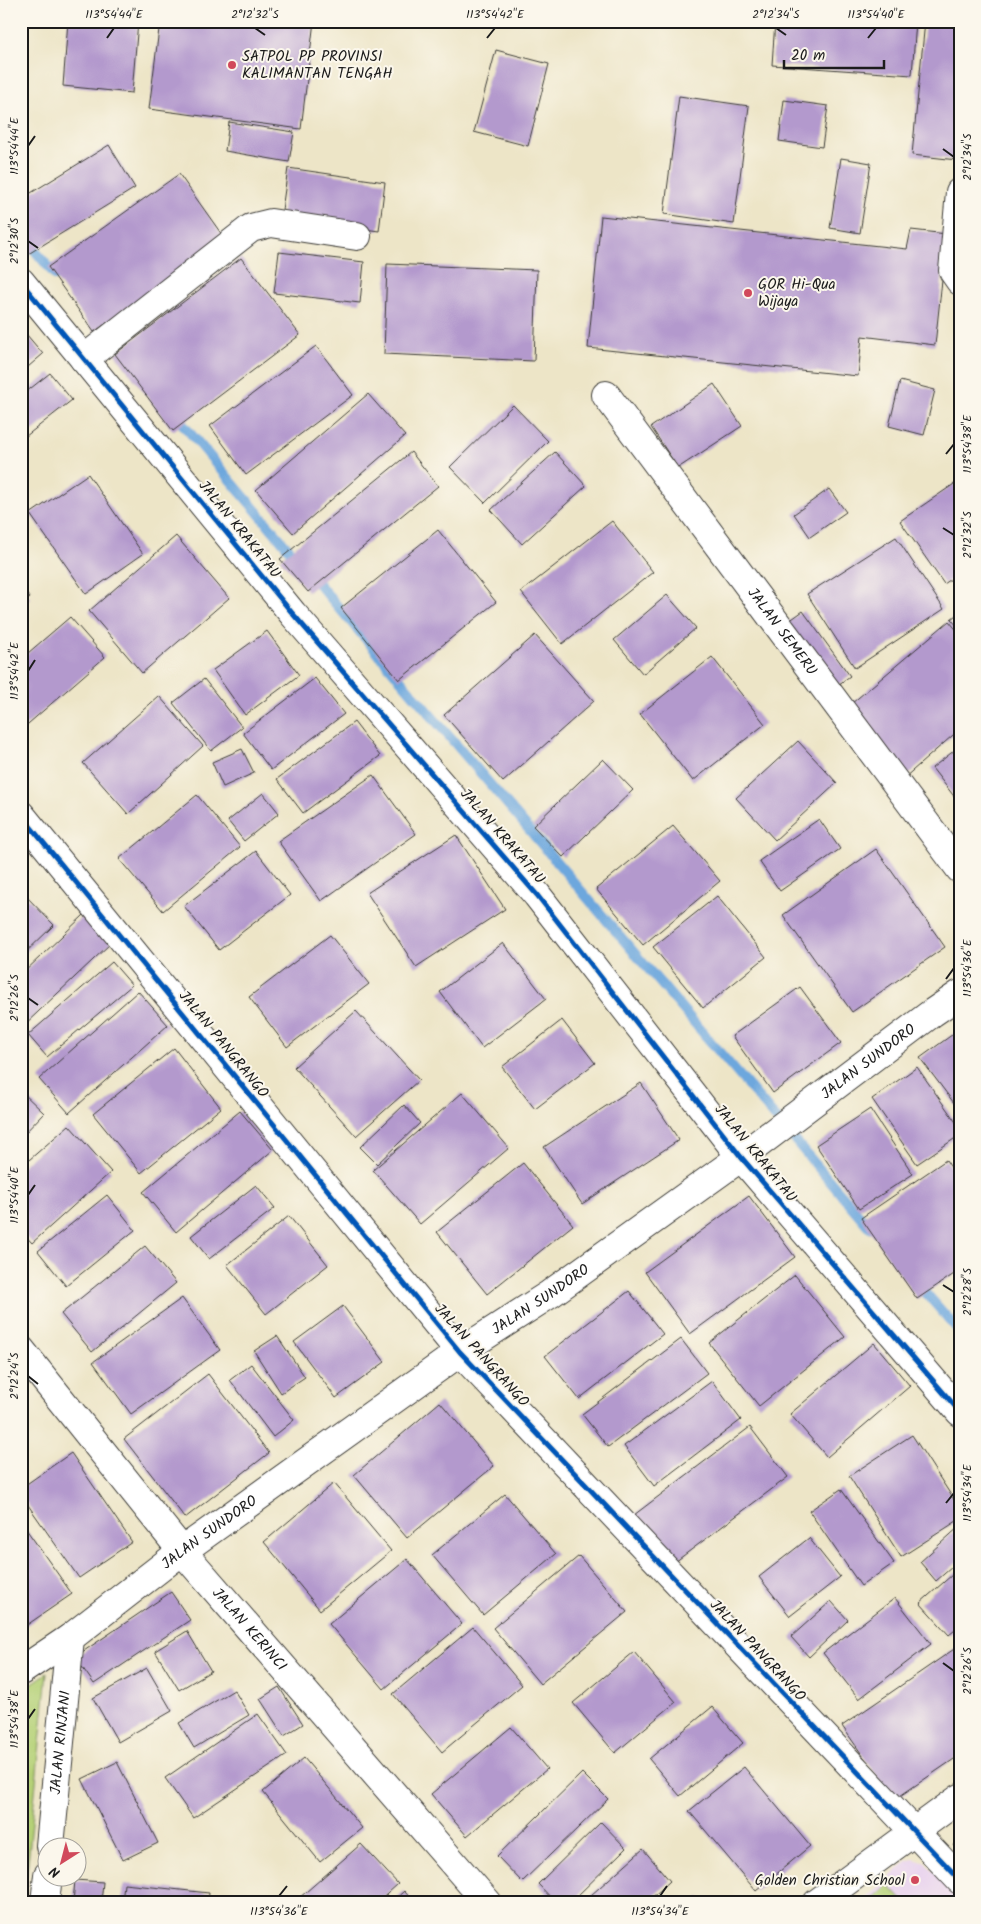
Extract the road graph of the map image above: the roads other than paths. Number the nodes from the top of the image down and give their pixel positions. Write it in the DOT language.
graph roads {
  1 [pos="960,192"];
  2 [pos="357,236"];
  3 [pos="960,281"];
  4 [pos="21,282"];
  5 [pos="84,359"];
  6 [pos="606,395"];
  7 [pos="21,815"];
  8 [pos="960,869"];
  9 [pos="960,994"];
  10 [pos="741,1157"];
  11 [pos="21,1350"];
  12 [pos="460,1352"];
  13 [pos="960,1412"];
  14 [pos="182,1551"];
  15 [pos="70,1638"];
  16 [pos="21,1671"];
  17 [pos="960,1798"];
  18 [pos="912,1831"];
  19 [pos="51,1836"];
  20 [pos="960,1880"];
  21 [pos="47,1886"];
  22 [pos="45,1903"];
  23 [pos="488,1903"];
  24 [pos="817,1903"];
  1 -- 3 [label="street"];
  2 -- 5 [label="street"];
  4 -- 5 [label="street, JALAN KRAKATAU"];
  5 -- 10 [label="street, JALAN KRAKATAU"];
  6 -- 8 [label="street, JALAN SEMERU"];
  7 -- 12 [label="street, JALAN PANGRANGO"];
  9 -- 10 [label="street, JALAN SUNDORO"];
  10 -- 12 [label="street, JALAN SUNDORO"];
  10 -- 13 [label="street, JALAN KRAKATAU"];
  11 -- 14 [label="street, JALAN KERINCI"];
  12 -- 14 [label="street, JALAN SUNDORO"];
  12 -- 18 [label="street, JALAN PANGRANGO"];
  14 -- 15 [label="street, JALAN SUNDORO"];
  14 -- 23 [label="street, JALAN KERINCI"];
  15 -- 16 [label="street, JALAN SUNDORO"];
  15 -- 19 [label="street, JALAN RINJANI"];
  17 -- 18 [label="street"];
  18 -- 20 [label="street, JALAN PANGRANGO"];
  18 -- 24 [label="street"];
  21 -- 22 [label="street"];
}
